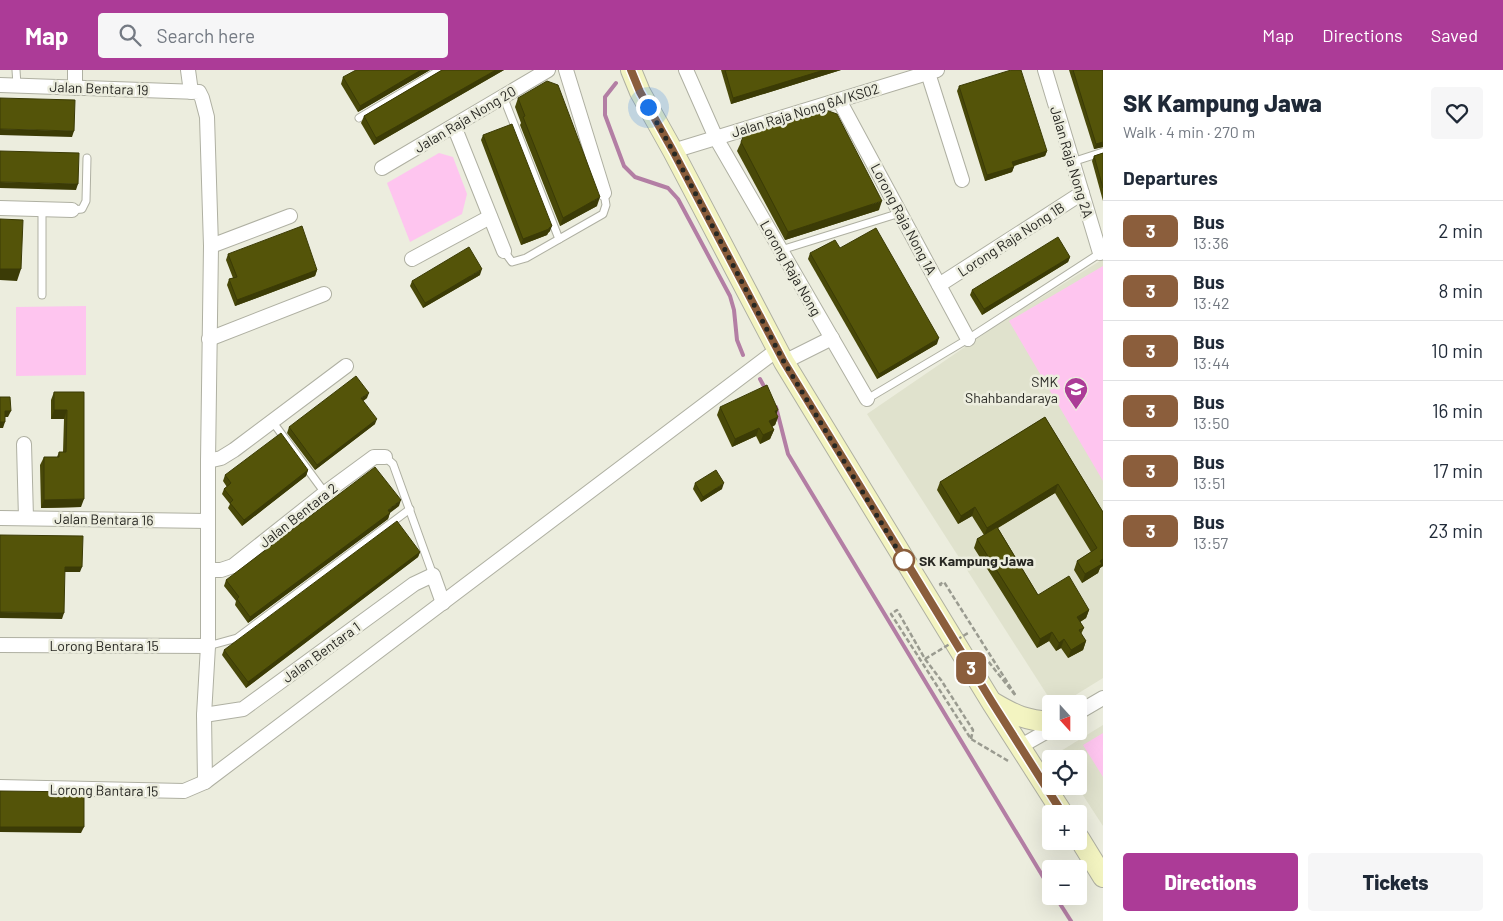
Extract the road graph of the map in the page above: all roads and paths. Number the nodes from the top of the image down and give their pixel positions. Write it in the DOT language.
graph roads {
  1 [pos="16,70"];
  2 [pos="75,70"];
  3 [pos="188,70"];
  4 [pos="440,70"];
  5 [pos="548,70"];
  6 [pos="566,70"];
  7 [pos="631,70"];
  8 [pos="686,70"];
  9 [pos="1045,70"];
  10 [pos="933,71"];
  11 [pos="0,85"];
  12 [pos="16,85"];
  13 [pos="75,88"];
  14 [pos="195,92"];
  15 [pos="504,96"];
  16 [pos="840,100"];
  17 [pos="359,118"];
  18 [pos="454,126"];
  19 [pos="716,138"];
  20 [pos="673,151"];
  21 [pos="1103,152"];
  22 [pos="87,158"];
  23 [pos="1072,162"];
  24 [pos="382,168"];
  25 [pos="962,180"];
  26 [pos="604,193"];
  27 [pos="1082,193"];
  28 [pos="0,208"];
  29 [pos="42,209"];
  30 [pos="72,210"];
  31 [pos="900,213"];
  32 [pos="290,216"];
  33 [pos="490,217"];
  34 [pos="559,239"];
  35 [pos="211,246"];
  36 [pos="781,250"];
  37 [pos="504,251"];
  38 [pos="1101,252"];
  39 [pos="412,259"];
  40 [pos="940,286"];
  41 [pos="324,294"];
  42 [pos="42,295"];
  43 [pos="832,338"];
  44 [pos="209,339"];
  45 [pos="968,339"];
  46 [pos="780,356"];
  47 [pos="346,366"];
  48 [pos="867,399"];
  49 [pos="272,421"];
  50 [pos="24,444"];
  51 [pos="385,457"];
  52 [pos="208,461"];
  53 [pos="325,493"];
  54 [pos="410,509"];
  55 [pos="0,518"];
  56 [pos="26,518"];
  57 [pos="208,521"];
  58 [pos="209,570"];
  59 [pos="433,574"];
  60 [pos="945,592"];
  61 [pos="443,603"];
  62 [pos="964,625"];
  63 [pos="0,645"];
  64 [pos="208,646"];
  65 [pos="983,654"];
  66 [pos="925,659"];
  67 [pos="1000,669"];
  68 [pos="1016,696"];
  69 [pos="1103,698"];
  70 [pos="992,702"];
  71 [pos="1088,707"];
  72 [pos="204,716"];
  73 [pos="1042,721"];
  74 [pos="1042,735"];
  75 [pos="971,739"];
  76 [pos="1024,750"];
  77 [pos="205,782"];
  78 [pos="0,787"];
  79 [pos="1058,805"];
  80 [pos="1086,850"];
  81 [pos="1103,877"];
  1 -- 12 [label="lane"];
  2 -- 13 [label="street"];
  3 -- 14 [label="street"];
  4 -- 17 [label="lane"];
  5 -- 15 [label="street, Jalan Raja Nong 20"];
  6 -- 26 [label="street"];
  7 -- 20 [label="main road"];
  8 -- 19 [label="street, Lorong Raja Nong"];
  9 -- 23 [label="street, Jalan Raja Nong 2A"];
  10 -- 16 [label="street, Jalan Raja Nong 6A/KS02"];
  10 -- 25 [label="street"];
  11 -- 12 [label="street, Jalan Bentara 19"];
  12 -- 13 [label="street, Jalan Bentara 19"];
  13 -- 14 [label="street, Jalan Bentara 19"];
  14 -- 35 [label="street"];
  15 -- 18 [label="street, Jalan Raja Nong 20"];
  15 -- 34 [label="lane"];
  16 -- 19 [label="street, Jalan Raja Nong 6A/KS02"];
  16 -- 31 [label="street, Lorong Raja Nong 1A"];
  18 -- 24 [label="street, Jalan Raja Nong 20"];
  18 -- 33 [label="street"];
  19 -- 20 [label="street, Jalan Raja Nong 6A/KS02"];
  19 -- 36 [label="street, Lorong Raja Nong"];
  20 -- 46 [label="main road"];
  21 -- 23 [label="lane"];
  22 -- 30 [label="lane"];
  23 -- 27 [label="street, Jalan Raja Nong 2A"];
  26 -- 34 [label="lane"];
  27 -- 38 [label="street, Jalan Raja Nong 2A"];
  27 -- 40 [label="street, Lorong Raja Nong 1B"];
  28 -- 29 [label="street"];
  29 -- 30 [label="street"];
  29 -- 42 [label="lane"];
  31 -- 36 [label="lane"];
  31 -- 40 [label="street, Lorong Raja Nong 1A"];
  32 -- 35 [label="street"];
  33 -- 37 [label="street"];
  33 -- 39 [label="street"];
  34 -- 37 [label="lane"];
  35 -- 44 [label="street"];
  36 -- 43 [label="street, Lorong Raja Nong"];
  38 -- 45 [label="lane"];
  40 -- 45 [label="street, Lorong Raja Nong 1A"];
  41 -- 44 [label="street"];
  43 -- 46 [label="street, Lorong Bantara 15"];
  43 -- 48 [label="street, Lorong Raja Nong"];
  44 -- 52 [label="street"];
  45 -- 48 [label="lane"];
  46 -- 61 [label="street, Lorong Bantara 15"];
  46 -- 70 [label="main road"];
  47 -- 49 [label="street"];
  49 -- 52 [label="street"];
  49 -- 53 [label="lane"];
  50 -- 56 [label="street"];
  51 -- 53 [label="street, Jalan Bentara 2"];
  51 -- 54 [label="lane"];
  52 -- 57 [label="street"];
  53 -- 58 [label="street, Jalan Bentara 2"];
  54 -- 59 [label="lane"];
  54 -- 64 [label="lane"];
  55 -- 56 [label="street, Jalan Bentara 16"];
  56 -- 57 [label="street, Jalan Bentara 16"];
  57 -- 58 [label="street"];
  58 -- 64 [label="street"];
  59 -- 61 [label="street"];
  59 -- 72 [label="street, Jalan Bentara 1"];
  60 -- 67 [label="path"];
  61 -- 77 [label="street, Lorong Bantara 15"];
  62 -- 66 [label="path, bridge"];
  63 -- 64 [label="street, Lorong Bentara 15"];
  64 -- 72 [label="street"];
  65 -- 68 [label="path"];
  66 -- 75 [label="path"];
  66 -- 75 [label="path"];
  69 -- 71 [label="street"];
  70 -- 73 [label="main road"];
  70 -- 76 [label="main road"];
  72 -- 77 [label="street"];
  74 -- 76 [label="street"];
  75 -- 76 [label="path"];
  76 -- 79 [label="main road"];
  77 -- 78 [label="street, Lorong Bantara 15"];
  80 -- 81 [label="main road"];
}
